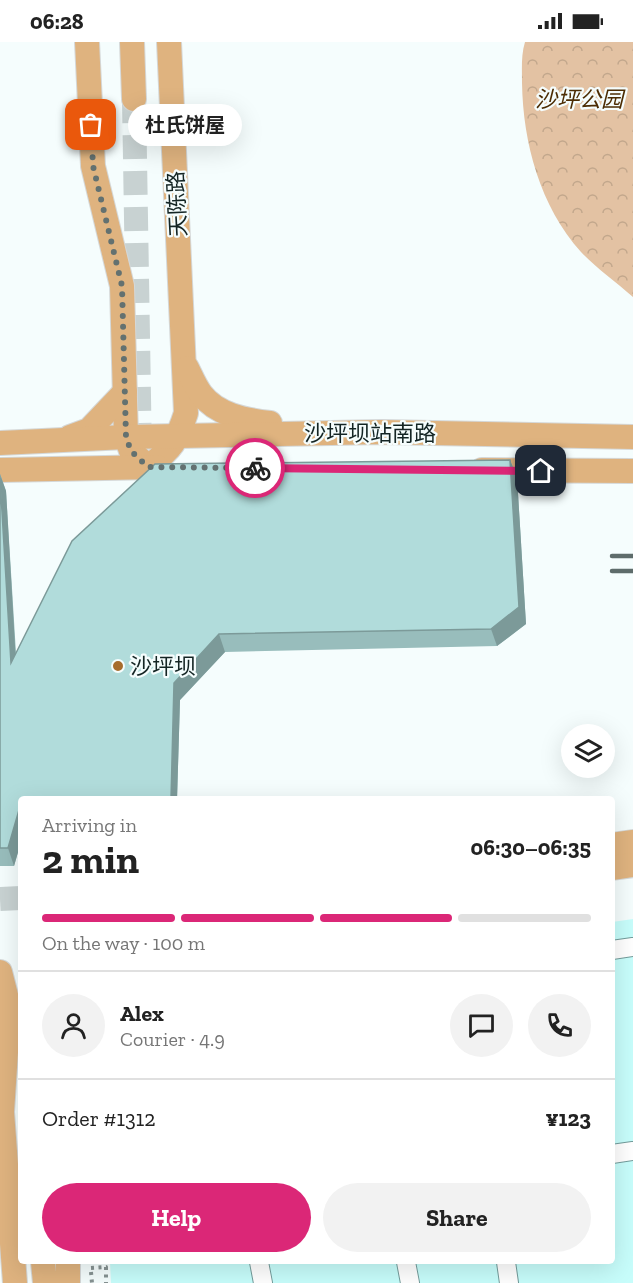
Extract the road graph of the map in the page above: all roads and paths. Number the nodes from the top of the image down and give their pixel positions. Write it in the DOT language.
graph roads {
  1 [pos="87,42"];
  2 [pos="132,42"];
  3 [pos="169,42"];
  4 [pos="134,99"];
  5 [pos="186,366"];
  6 [pos="125,392"];
  7 [pos="382,432"];
  8 [pos="178,436"];
  9 [pos="126,437"];
  10 [pos="633,437"];
  11 [pos="60,441"];
  12 [pos="0,443"];
  13 [pos="148,467"];
  14 [pos="183,467"];
  15 [pos="0,470"];
  16 [pos="456,470"];
  17 [pos="633,471"];
  18 [pos="633,842"];
  19 [pos="615,845"];
  20 [pos="633,865"];
  21 [pos="615,868"];
  22 [pos="633,947"];
  23 [pos="615,950"];
  24 [pos="0,972"];
  25 [pos="633,1151"];
  26 [pos="615,1154"];
  27 [pos="3,1187"];
  28 [pos="43,1264"];
  29 [pos="259,1264"];
  30 [pos="406,1264"];
  31 [pos="506,1264"];
  32 [pos="79,1265"];
  33 [pos="15,1283"];
  34 [pos="45,1283"];
  35 [pos="68,1283"];
  36 [pos="106,1283"];
  37 [pos="263,1283"];
  38 [pos="410,1283"];
  39 [pos="509,1283"];
  1 -- 6 [label="main road"];
  2 -- 4 [label="main road"];
  3 -- 5 [label="main road, 天陈路"];
  5 -- 7 [label="main road"];
  5 -- 8 [label="main road, 天陈路"];
  6 -- 9 [label="main road"];
  6 -- 11 [label="main road"];
  7 -- 8 [label="main road, 沙坪坝站南路"];
  7 -- 10 [label="main road, 沙坪坝站南路"];
  8 -- 9 [label="main road, 沙坪坝站南路"];
  8 -- 13 [label="main road"];
  9 -- 11 [label="main road, 沙坪坝站南路"];
  9 -- 13 [label="main road"];
  11 -- 12 [label="main road, 沙坪坝站南路"];
  13 -- 14 [label="main road"];
  13 -- 15 [label="main road"];
  16 -- 17 [label="main road, 沙坪坝站南路"];
  18 -- 19 [label="main road"];
  20 -- 21 [label="main road"];
  22 -- 23 [label="street"];
  24 -- 27 [label="main road"];
  25 -- 26 [label="street"];
  27 -- 33 [label="main road"];
  28 -- 34 [label="main road"];
  29 -- 37 [label="street"];
  30 -- 38 [label="street"];
  31 -- 39 [label="street"];
  32 -- 35 [label="main road"];
  32 -- 36 [label="path"];
}
